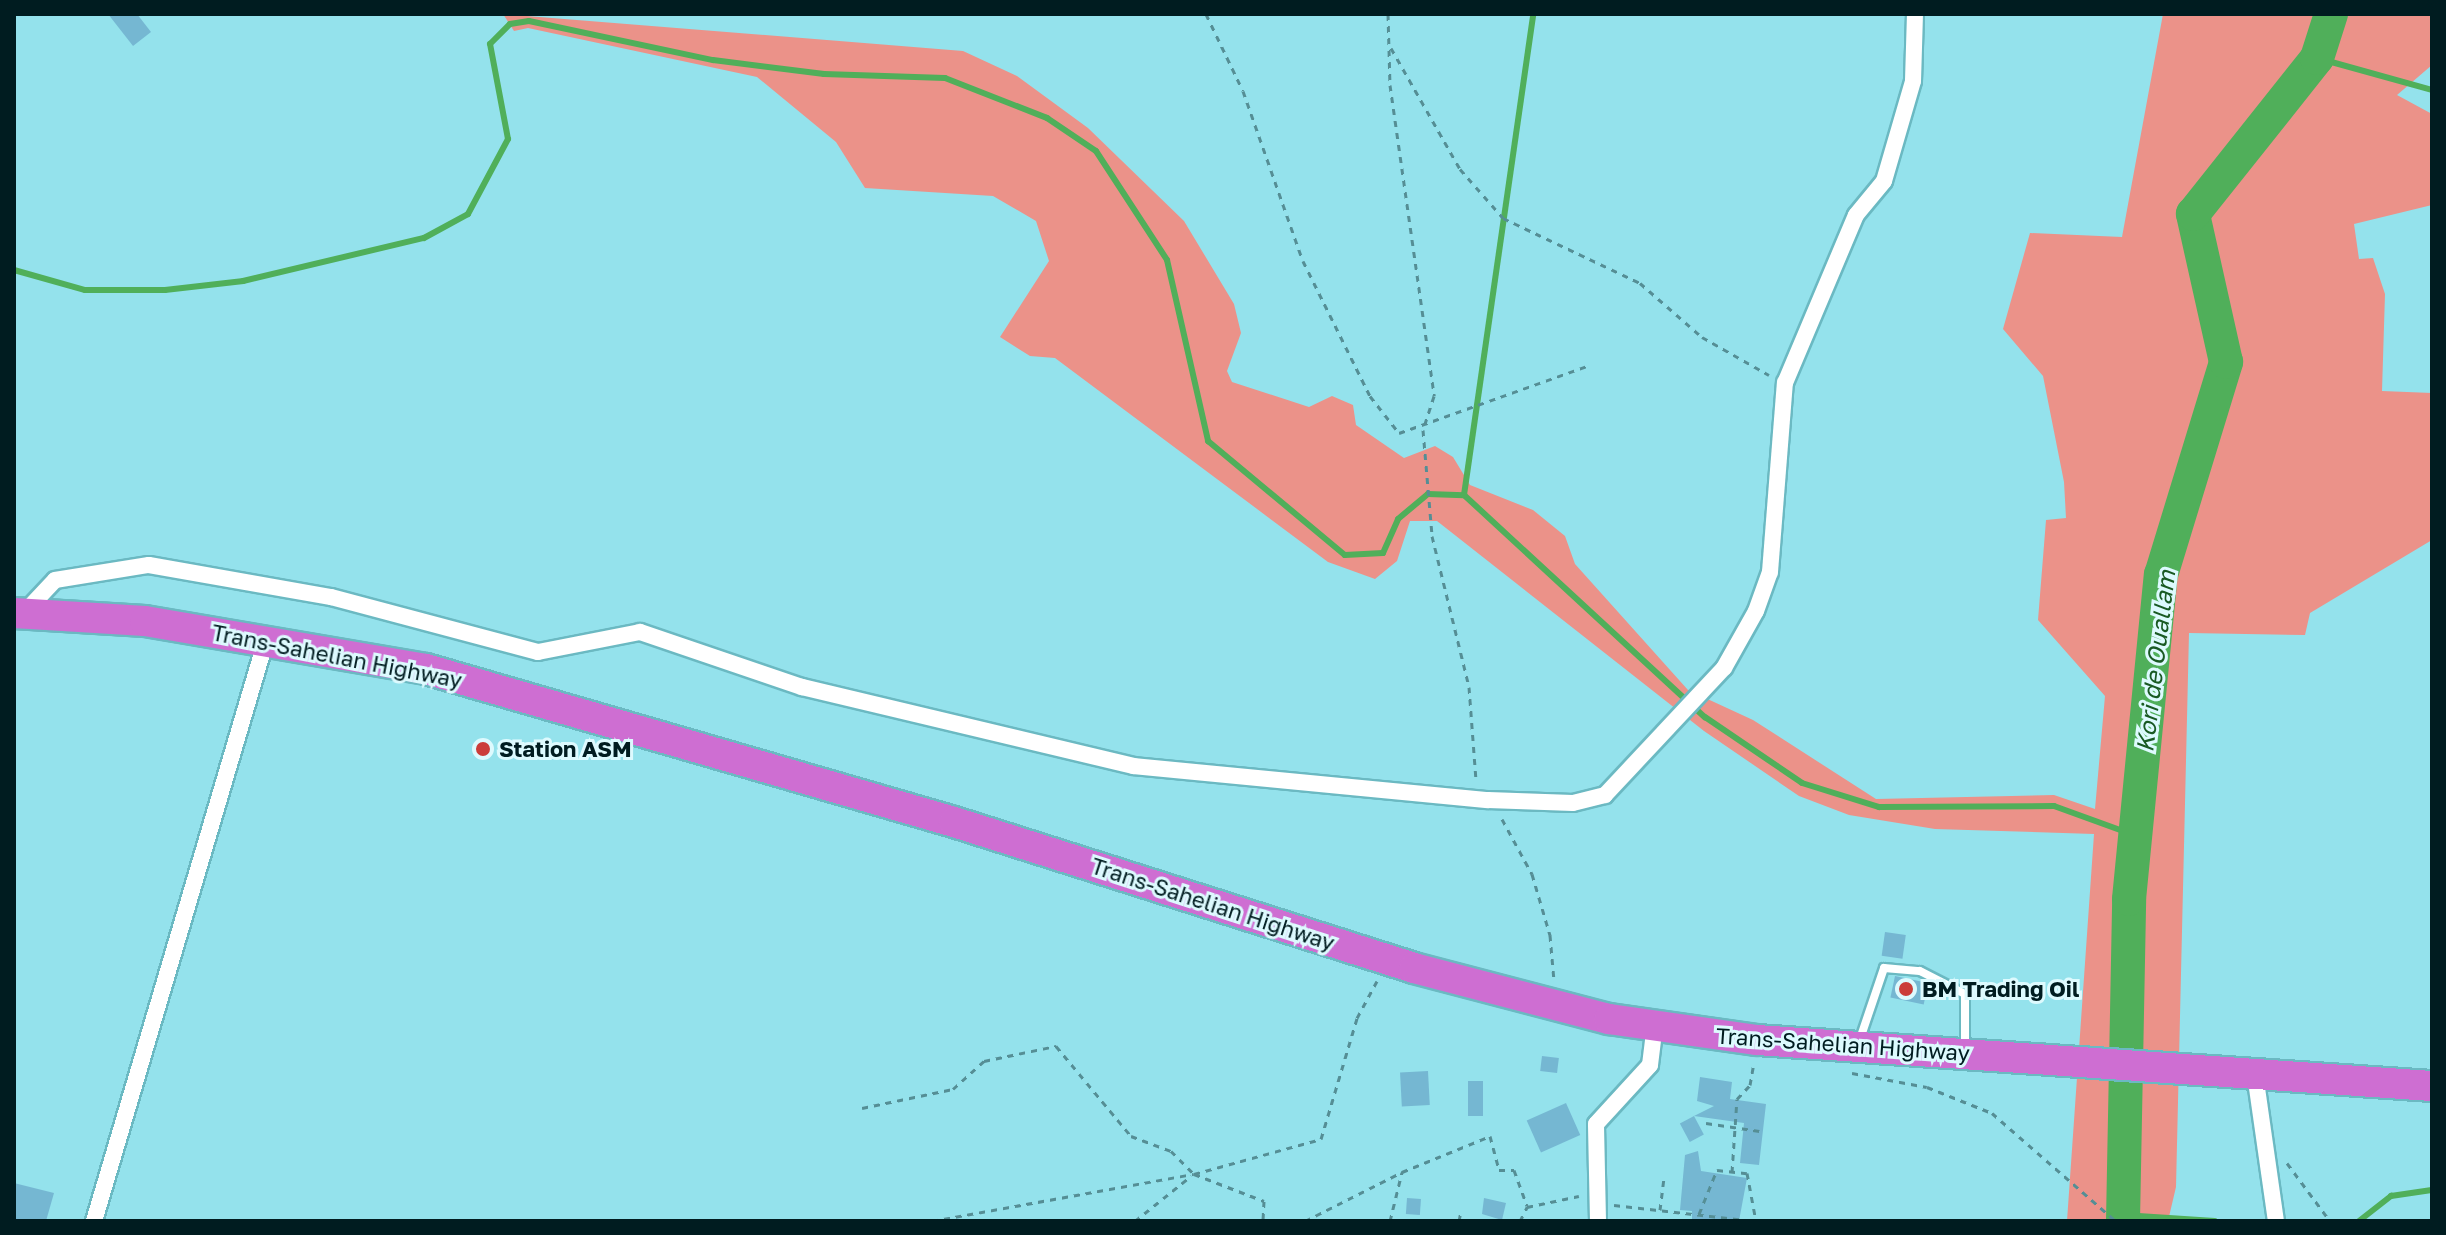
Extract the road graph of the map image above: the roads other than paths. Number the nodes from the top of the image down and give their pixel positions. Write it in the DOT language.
graph roads {
  1 [pos="1915,14"];
  2 [pos="19,613"];
  3 [pos="266,640"];
  4 [pos="1655,1026"];
  5 [pos="1964,1053"];
  6 [pos="1848,1059"];
  7 [pos="2255,1074"];
  8 [pos="2432,1086"];
  9 [pos="94,1221"];
  10 [pos="1598,1221"];
  11 [pos="2276,1221"];
  1 -- 2 [label="street"];
  2 -- 3 [label="highway, Trans-Sahelian Highway"];
  3 -- 4 [label="highway, Trans-Sahelian Highway"];
  3 -- 9 [label="street"];
  4 -- 6 [label="highway, Trans-Sahelian Highway"];
  4 -- 10 [label="street"];
  5 -- 6 [label="highway, Trans-Sahelian Highway"];
  5 -- 6 [label="lane"];
  5 -- 7 [label="highway, Trans-Sahelian Highway"];
  7 -- 8 [label="highway, Trans-Sahelian Highway"];
  7 -- 11 [label="street"];
}
